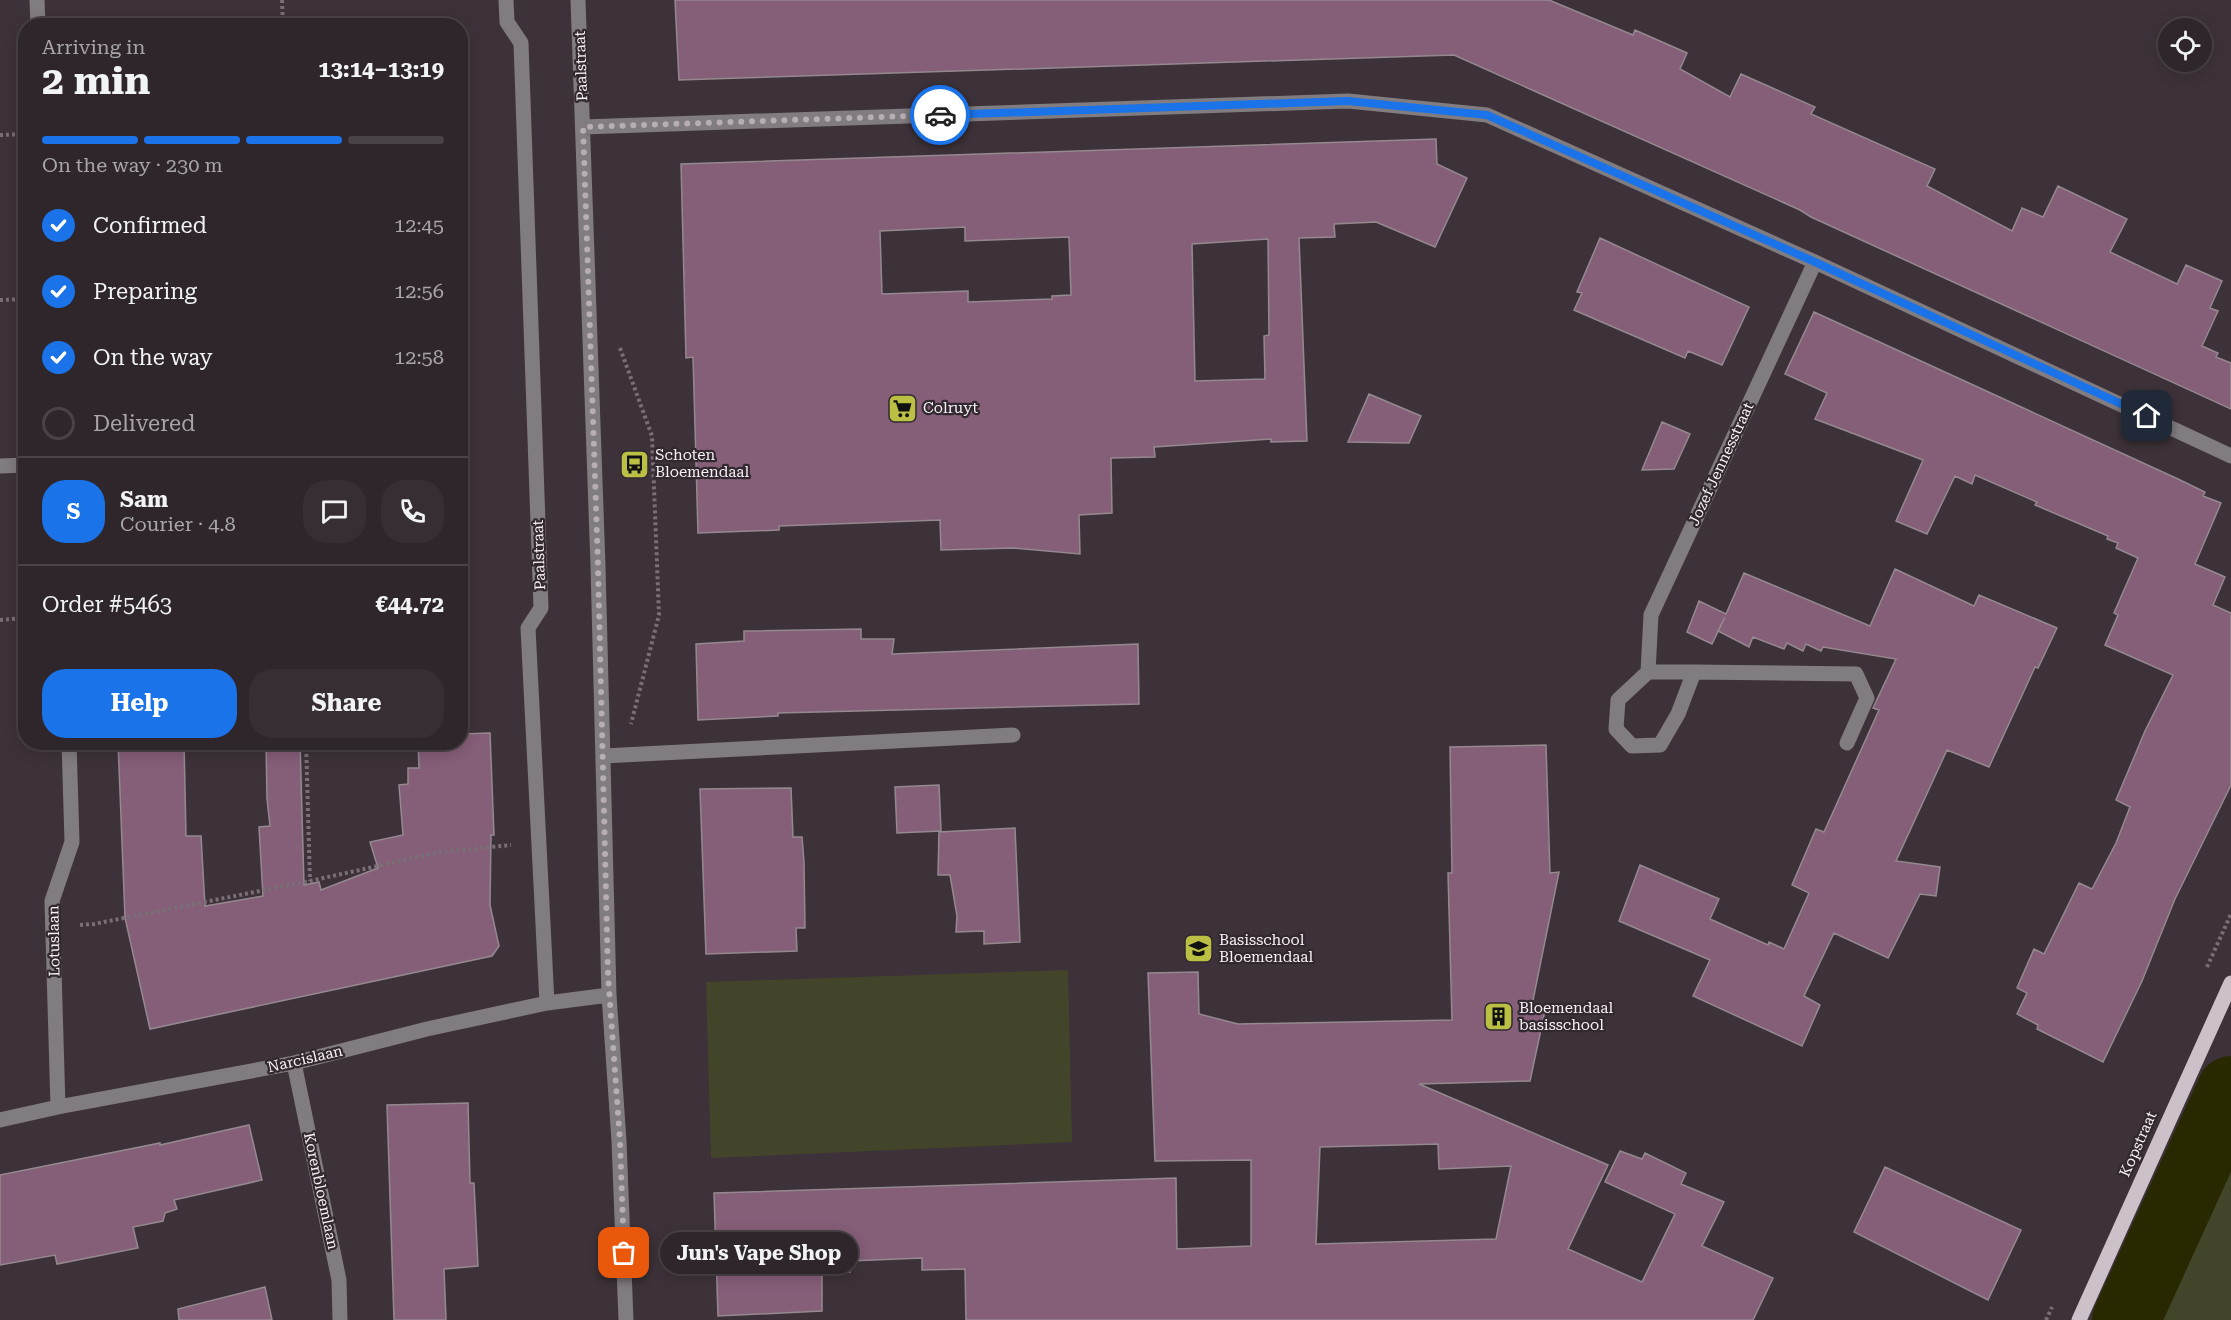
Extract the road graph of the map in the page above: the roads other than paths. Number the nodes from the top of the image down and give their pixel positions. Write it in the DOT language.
graph roads {
  1 [pos="506,0"];
  2 [pos="578,0"];
  3 [pos="37,1"];
  4 [pos="38,18"];
  5 [pos="583,127"];
  6 [pos="1815,262"];
  7 [pos="2231,456"];
  8 [pos="18,465"];
  9 [pos="0,466"];
  10 [pos="1648,672"];
  11 [pos="1694,672"];
  12 [pos="1013,735"];
  13 [pos="1847,743"];
  14 [pos="69,750"];
  15 [pos="603,756"];
  16 [pos="2231,983"];
  17 [pos="609,995"];
  18 [pos="548,1003"];
  19 [pos="294,1064"];
  20 [pos="58,1107"];
  21 [pos="0,1120"];
  22 [pos="340,1320"];
  23 [pos="626,1320"];
  24 [pos="2079,1320"];
  1 -- 18 [label="street, Paalstraat"];
  2 -- 5 [label="street, Paalstraat"];
  3 -- 4 [label="street"];
  5 -- 6 [label="street"];
  5 -- 15 [label="street, Paalstraat"];
  6 -- 7 [label="street"];
  6 -- 10 [label="street, Jozef Jennesstraat"];
  8 -- 9 [label="street"];
  10 -- 11 [label="street"];
  10 -- 11 [label="street"];
  11 -- 13 [label="street"];
  12 -- 15 [label="street"];
  14 -- 20 [label="street, Lotuslaan"];
  15 -- 17 [label="street, Paalstraat"];
  16 -- 24 [label="main road, Kopstraat"];
  17 -- 18 [label="street, Narcislaan"];
  17 -- 23 [label="street, Paalstraat"];
  18 -- 19 [label="street, Narcislaan"];
  19 -- 20 [label="street, Narcislaan"];
  19 -- 22 [label="street, Korenbloemlaan"];
  20 -- 21 [label="street, Narcislaan"];
}
